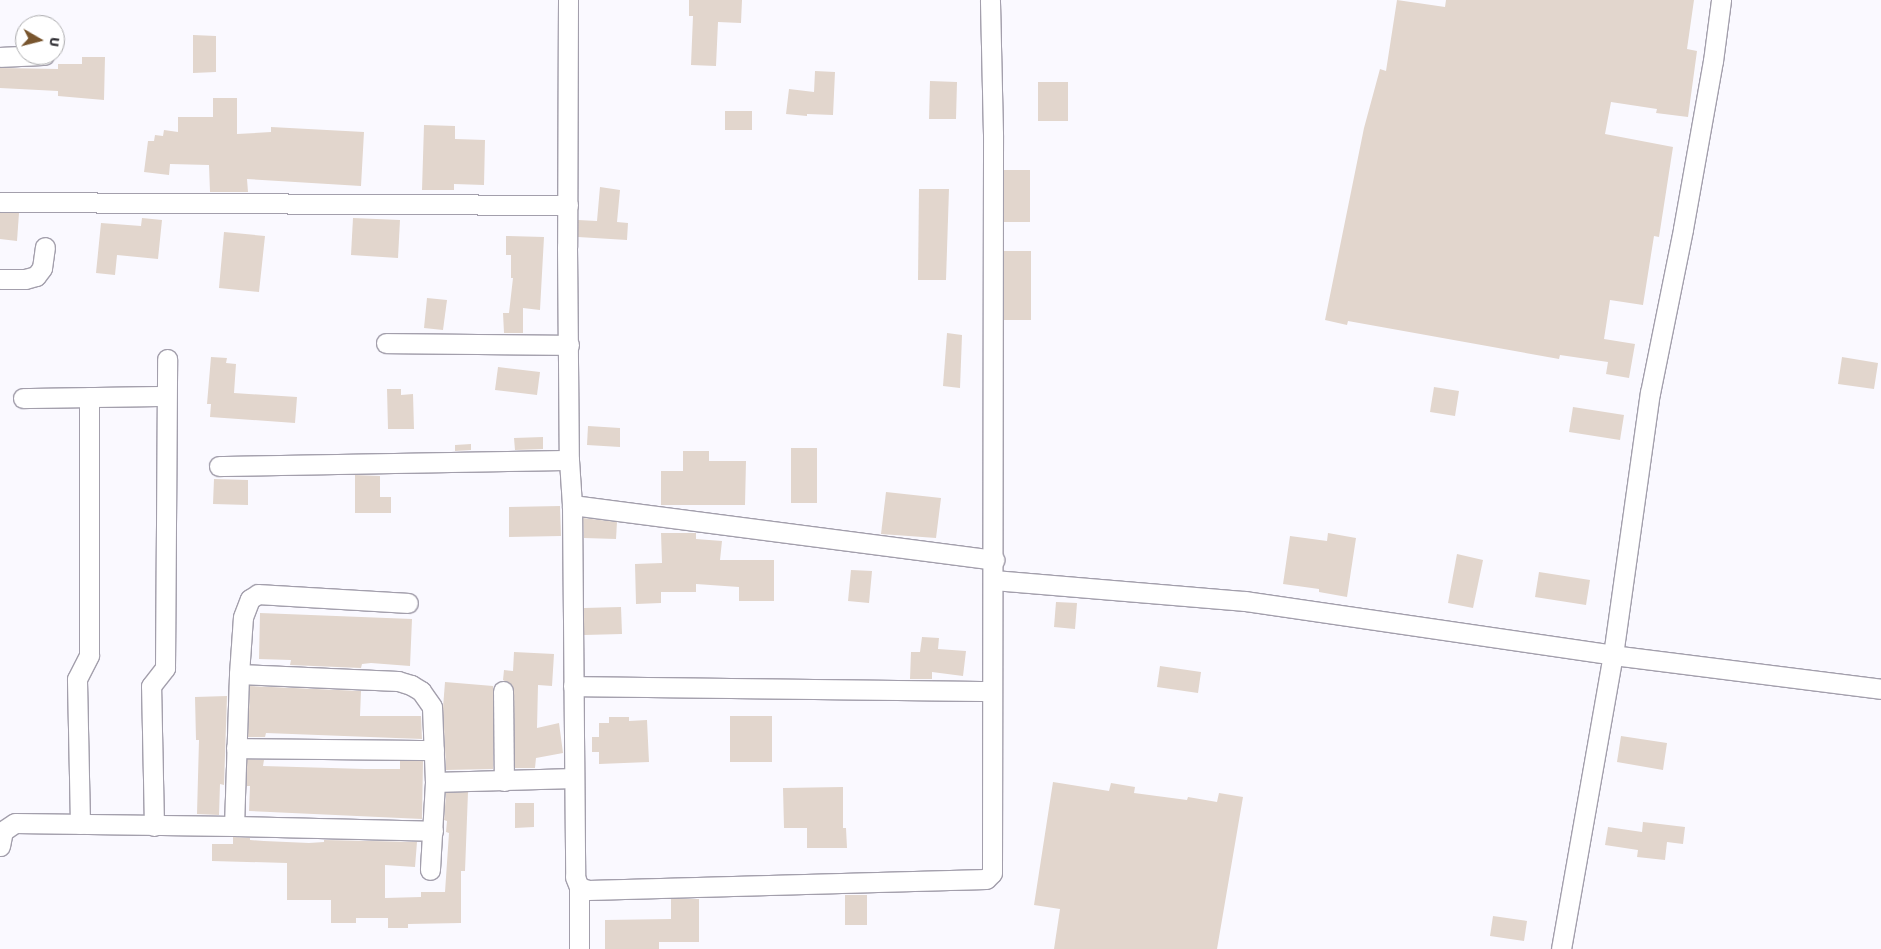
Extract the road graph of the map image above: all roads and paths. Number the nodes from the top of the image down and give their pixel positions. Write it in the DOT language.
graph roads {
  1 [pos="568,0"];
  2 [pos="990,0"];
  3 [pos="1721,0"];
  4 [pos="0,57"];
  5 [pos="15,57"];
  6 [pos="0,202"];
  7 [pos="568,205"];
  8 [pos="45,247"];
  9 [pos="0,279"];
  10 [pos="386,343"];
  11 [pos="569,345"];
  12 [pos="167,359"];
  13 [pos="166,396"];
  14 [pos="89,397"];
  15 [pos="23,398"];
  16 [pos="569,460"];
  17 [pos="219,466"];
  18 [pos="572,505"];
  19 [pos="994,560"];
  20 [pos="994,580"];
  21 [pos="408,603"];
  22 [pos="1613,655"];
  23 [pos="239,674"];
  24 [pos="573,686"];
  25 [pos="1881,689"];
  26 [pos="503,691"];
  27 [pos="992,691"];
  28 [pos="236,748"];
  29 [pos="434,750"];
  30 [pos="574,778"];
  31 [pos="504,781"];
  32 [pos="435,782"];
  33 [pos="80,824"];
  34 [pos="154,826"];
  35 [pos="234,826"];
  36 [pos="433,831"];
  37 [pos="0,846"];
  38 [pos="430,870"];
  39 [pos="578,887"];
  40 [pos="579,949"];
  41 [pos="1561,949"];
  1 -- 7 [label="street"];
  2 -- 19 [label="street"];
  3 -- 22 [label="street"];
  4 -- 5 [label="street"];
  6 -- 7 [label="street"];
  7 -- 11 [label="street"];
  8 -- 9 [label="street"];
  10 -- 11 [label="street"];
  11 -- 16 [label="street"];
  12 -- 13 [label="street"];
  13 -- 14 [label="street"];
  13 -- 34 [label="street"];
  14 -- 15 [label="street"];
  14 -- 33 [label="street"];
  16 -- 17 [label="street"];
  16 -- 18 [label="street"];
  18 -- 19 [label="street"];
  18 -- 24 [label="street"];
  19 -- 20 [label="street"];
  20 -- 22 [label="street"];
  20 -- 27 [label="street"];
  21 -- 23 [label="street"];
  22 -- 25 [label="street"];
  22 -- 41 [label="street"];
  23 -- 28 [label="street"];
  23 -- 29 [label="street"];
  24 -- 27 [label="street"];
  24 -- 30 [label="street"];
  26 -- 31 [label="street"];
  27 -- 39 [label="street"];
  28 -- 29 [label="street"];
  28 -- 35 [label="street"];
  29 -- 32 [label="street"];
  30 -- 31 [label="street"];
  30 -- 39 [label="street"];
  31 -- 32 [label="street"];
  32 -- 36 [label="street"];
  33 -- 34 [label="street"];
  33 -- 37 [label="street"];
  34 -- 35 [label="street"];
  35 -- 36 [label="street"];
  36 -- 38 [label="street"];
  39 -- 40 [label="street"];
}
